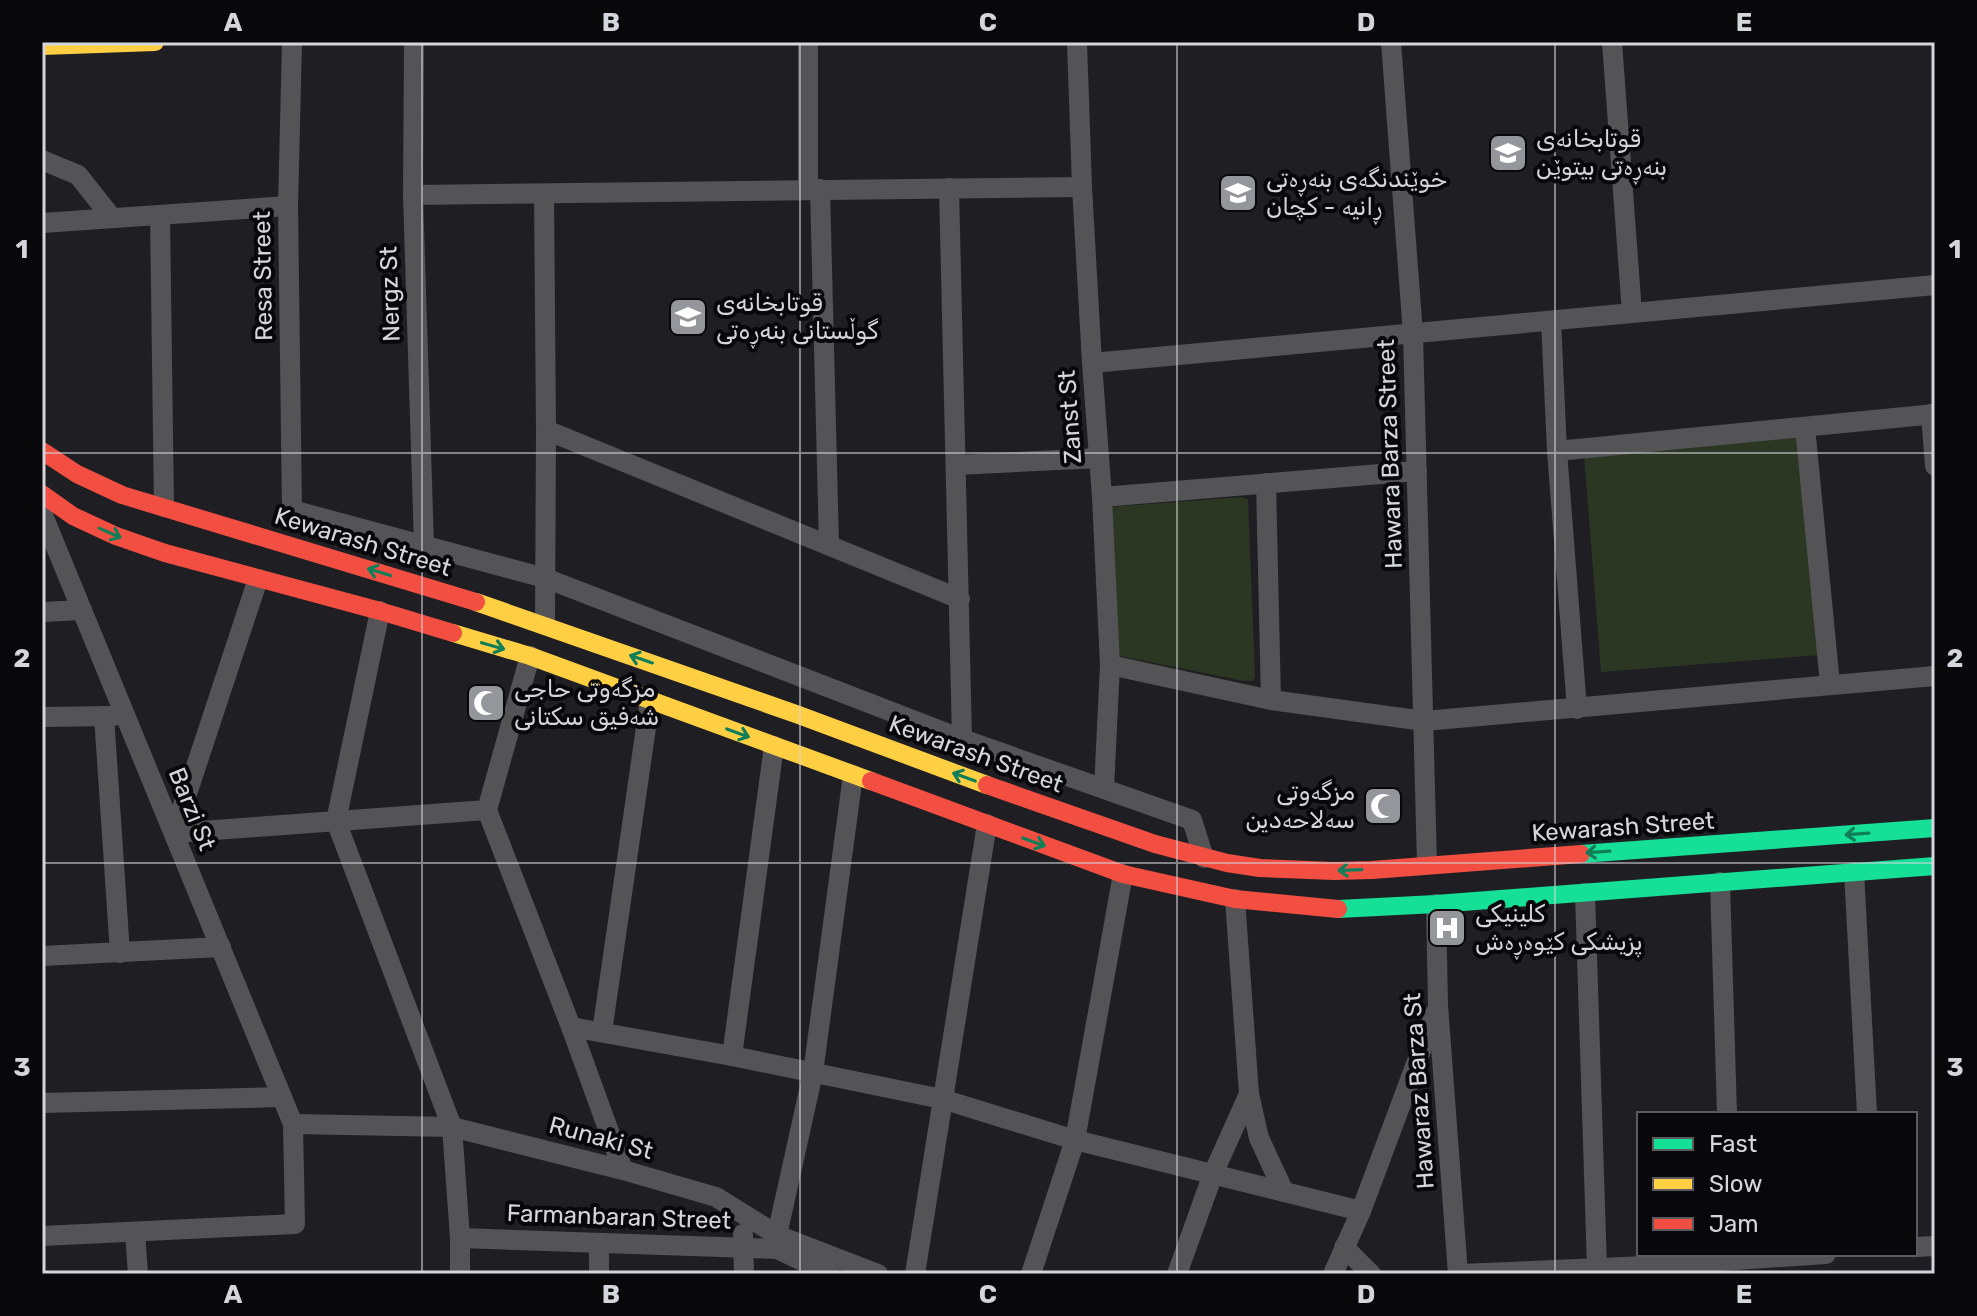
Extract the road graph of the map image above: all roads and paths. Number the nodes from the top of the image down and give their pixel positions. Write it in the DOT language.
graph roads {
  1 [pos="155,42"];
  2 [pos="292,42"];
  3 [pos="414,42"];
  4 [pos="808,42"];
  5 [pos="1077,42"];
  6 [pos="1391,42"];
  7 [pos="1612,42"];
  8 [pos="42,46"];
  9 [pos="42,160"];
  10 [pos="1082,187"];
  11 [pos="949,188"];
  12 [pos="814,189"];
  13 [pos="544,194"];
  14 [pos="413,195"];
  15 [pos="288,206"];
  16 [pos="160,215"];
  17 [pos="112,218"];
  18 [pos="42,223"];
  19 [pos="1935,285"];
  20 [pos="1632,313"];
  21 [pos="1551,321"];
  22 [pos="1413,334"];
  23 [pos="1092,363"];
  24 [pos="1933,414"];
  25 [pos="1805,427"];
  26 [pos="546,430"];
  27 [pos="42,451"];
  28 [pos="1557,451"];
  29 [pos="1099,458"];
  30 [pos="957,465"];
  31 [pos="1935,466"];
  32 [pos="1417,471"];
  33 [pos="1266,483"];
  34 [pos="42,494"];
  35 [pos="1102,497"];
  36 [pos="164,507"];
  37 [pos="42,513"];
  38 [pos="424,545"];
  39 [pos="829,545"];
  40 [pos="545,578"];
  41 [pos="258,579"];
  42 [pos="960,599"];
  43 [pos="82,610"];
  44 [pos="380,611"];
  45 [pos="42,612"];
  46 [pos="447,612"];
  47 [pos="545,625"];
  48 [pos="530,656"];
  49 [pos="1110,665"];
  50 [pos="1935,676"];
  51 [pos="1830,684"];
  52 [pos="650,700"];
  53 [pos="1271,700"];
  54 [pos="1577,709"];
  55 [pos="125,715"];
  56 [pos="104,716"];
  57 [pos="42,717"];
  58 [pos="1424,721"];
  59 [pos="962,739"];
  60 [pos="774,746"];
  61 [pos="853,775"];
  62 [pos="1104,789"];
  63 [pos="487,810"];
  64 [pos="336,821"];
  65 [pos="987,824"];
  66 [pos="1935,828"];
  67 [pos="174,833"];
  68 [pos="1204,858"];
  69 [pos="1427,864"];
  70 [pos="1935,866"];
  71 [pos="1854,872"];
  72 [pos="1123,874"];
  73 [pos="1720,882"];
  74 [pos="1585,893"];
  75 [pos="1235,899"];
  76 [pos="1436,904"];
  77 [pos="221,947"];
  78 [pos="120,953"];
  79 [pos="42,956"];
  80 [pos="1438,1005"];
  81 [pos="571,1027"];
  82 [pos="602,1032"];
  83 [pos="732,1056"];
  84 [pos="813,1073"];
  85 [pos="1249,1094"];
  86 [pos="282,1097"];
  87 [pos="942,1099"];
  88 [pos="42,1103"];
  89 [pos="1727,1112"];
  90 [pos="1867,1112"];
  91 [pos="293,1124"];
  92 [pos="452,1127"];
  93 [pos="1075,1140"];
  94 [pos="623,1170"];
  95 [pos="1213,1174"];
  96 [pos="1284,1192"];
  97 [pos="1361,1211"];
  98 [pos="744,1214"];
  99 [pos="135,1232"];
  100 [pos="42,1236"];
  101 [pos="460,1238"];
  102 [pos="777,1242"];
  103 [pos="599,1243"];
  104 [pos="1344,1247"];
  105 [pos="742,1248"];
  106 [pos="1763,1256"];
  107 [pos="1731,1257"];
  108 [pos="1597,1268"];
  109 [pos="138,1274"];
  110 [pos="460,1274"];
  111 [pos="599,1274"];
  112 [pos="744,1274"];
  113 [pos="830,1274"];
  114 [pos="878,1274"];
  115 [pos="915,1274"];
  116 [pos="1031,1274"];
  117 [pos="1177,1274"];
  118 [pos="1333,1274"];
  119 [pos="1371,1274"];
  120 [pos="1459,1274"];
  1 -- 8 [label="main road"];
  2 -- 15 [label="street, Resa Street"];
  3 -- 14 [label="street, Nergz St"];
  4 -- 12 [label="street"];
  5 -- 10 [label="street, Zanst St"];
  6 -- 22 [label="street, Hawara Barza Street"];
  7 -- 20 [label="street"];
  9 -- 17 [label="street"];
  10 -- 11 [label="street"];
  10 -- 23 [label="street, Zanst St"];
  11 -- 12 [label="street"];
  11 -- 30 [label="street"];
  12 -- 13 [label="street"];
  12 -- 39 [label="street"];
  13 -- 14 [label="street"];
  13 -- 26 [label="street"];
  14 -- 38 [label="street, Nergz St"];
  15 -- 16 [label="street"];
  15 -- 38 [label="street, Resa Street"];
  16 -- 17 [label="street"];
  16 -- 36 [label="street"];
  17 -- 18 [label="street"];
  19 -- 20 [label="street"];
  20 -- 21 [label="street"];
  21 -- 22 [label="street"];
  21 -- 28 [label="street"];
  22 -- 23 [label="street"];
  22 -- 32 [label="street, Hawara Barza Street"];
  23 -- 29 [label="street, Zanst St"];
  24 -- 25 [label="street"];
  24 -- 31 [label="street"];
  25 -- 28 [label="street"];
  25 -- 51 [label="street"];
  26 -- 39 [label="street"];
  26 -- 40 [label="street"];
  27 -- 36 [label="main road, Kewarash Street"];
  28 -- 54 [label="street"];
  29 -- 30 [label="street"];
  29 -- 35 [label="street, Zanst St"];
  30 -- 42 [label="street"];
  32 -- 33 [label="street"];
  32 -- 58 [label="street, Hawara Barza Street"];
  33 -- 35 [label="street"];
  33 -- 53 [label="street"];
  34 -- 41 [label="main road, Kewarash Street, one-way"];
  35 -- 49 [label="street, Zanst St"];
  46 -- 36 [label="main road, Kewarash Street, one-way"];
  37 -- 43 [label="street, Barzi St"];
  38 -- 40 [label="street"];
  39 -- 42 [label="street"];
  40 -- 47 [label="street"];
  40 -- 59 [label="street"];
  41 -- 44 [label="main road, Kewarash Street"];
  41 -- 67 [label="street"];
  42 -- 59 [label="street"];
  43 -- 45 [label="street"];
  43 -- 55 [label="street, Barzi St"];
  44 -- 46 [label="main road, Kewarash Street"];
  44 -- 64 [label="street"];
  46 -- 47 [label="main road, Kewarash Street"];
  46 -- 48 [label="main road, Kewarash Street, one-way"];
  68 -- 47 [label="main road, Kewarash Street, one-way"];
  48 -- 52 [label="main road, Kewarash Street"];
  48 -- 63 [label="street"];
  49 -- 53 [label="street"];
  49 -- 62 [label="street, Zanst St"];
  50 -- 51 [label="street"];
  51 -- 54 [label="street"];
  52 -- 60 [label="main road, Kewarash Street, one-way"];
  52 -- 82 [label="street"];
  53 -- 58 [label="street"];
  54 -- 58 [label="street"];
  55 -- 56 [label="street"];
  55 -- 67 [label="street, Barzi St"];
  56 -- 57 [label="street"];
  56 -- 78 [label="street"];
  58 -- 69 [label="street, Hawara Barza Street"];
  59 -- 62 [label="street"];
  60 -- 61 [label="main road, Kewarash Street"];
  60 -- 83 [label="street"];
  61 -- 65 [label="main road, Kewarash Street"];
  61 -- 84 [label="street"];
  62 -- 68 [label="street"];
  63 -- 64 [label="street"];
  63 -- 81 [label="street"];
  64 -- 67 [label="street"];
  64 -- 92 [label="street"];
  65 -- 72 [label="main road, Kewarash Street, one-way"];
  65 -- 87 [label="street"];
  66 -- 69 [label="main road, Kewarash Street, one-way"];
  67 -- 77 [label="street, Barzi St"];
  69 -- 68 [label="main road, Kewarash Street, one-way"];
  70 -- 71 [label="main road, Kewarash Street"];
  71 -- 73 [label="main road, Kewarash Street"];
  71 -- 90 [label="street"];
  72 -- 75 [label="main road, Kewarash Street"];
  72 -- 93 [label="street"];
  73 -- 74 [label="main road, Kewarash Street"];
  73 -- 89 [label="street"];
  74 -- 76 [label="main road, Kewarash Street"];
  74 -- 108 [label="street"];
  75 -- 76 [label="main road, Kewarash Street"];
  75 -- 85 [label="street"];
  76 -- 80 [label="street, Hawaraz Barza St"];
  77 -- 78 [label="street"];
  77 -- 86 [label="street, Barzi St"];
  78 -- 79 [label="street"];
  80 -- 97 [label="street"];
  80 -- 120 [label="street, Hawaraz Barza St"];
  81 -- 82 [label="street"];
  81 -- 94 [label="street"];
  82 -- 83 [label="street"];
  83 -- 84 [label="street"];
  84 -- 87 [label="street"];
  84 -- 102 [label="street"];
  85 -- 95 [label="street"];
  85 -- 96 [label="street"];
  86 -- 88 [label="street"];
  86 -- 91 [label="street, Barzi St"];
  87 -- 93 [label="street"];
  87 -- 115 [label="street"];
  91 -- 92 [label="street, Runaki St"];
  91 -- 99 [label="street"];
  92 -- 94 [label="street, Runaki St"];
  92 -- 101 [label="street"];
  93 -- 95 [label="street"];
  93 -- 116 [label="street"];
  94 -- 98 [label="street, Runaki St"];
  95 -- 96 [label="street"];
  95 -- 117 [label="street"];
  96 -- 97 [label="street"];
  97 -- 104 [label="street"];
  98 -- 102 [label="street, Runaki St"];
  98 -- 105 [label="street"];
  99 -- 100 [label="street"];
  99 -- 109 [label="street"];
  101 -- 103 [label="street, Farmanbaran Street"];
  101 -- 110 [label="street"];
  102 -- 105 [label="street, Farmanbaran Street"];
  102 -- 113 [label="street, Runaki St"];
  102 -- 114 [label="street, Runaki St"];
  103 -- 105 [label="street, Farmanbaran Street"];
  103 -- 111 [label="street"];
  104 -- 118 [label="street"];
  104 -- 119 [label="street"];
  105 -- 112 [label="street"];
  106 -- 107 [label="street"];
  107 -- 108 [label="street"];
  108 -- 120 [label="street"];
}
